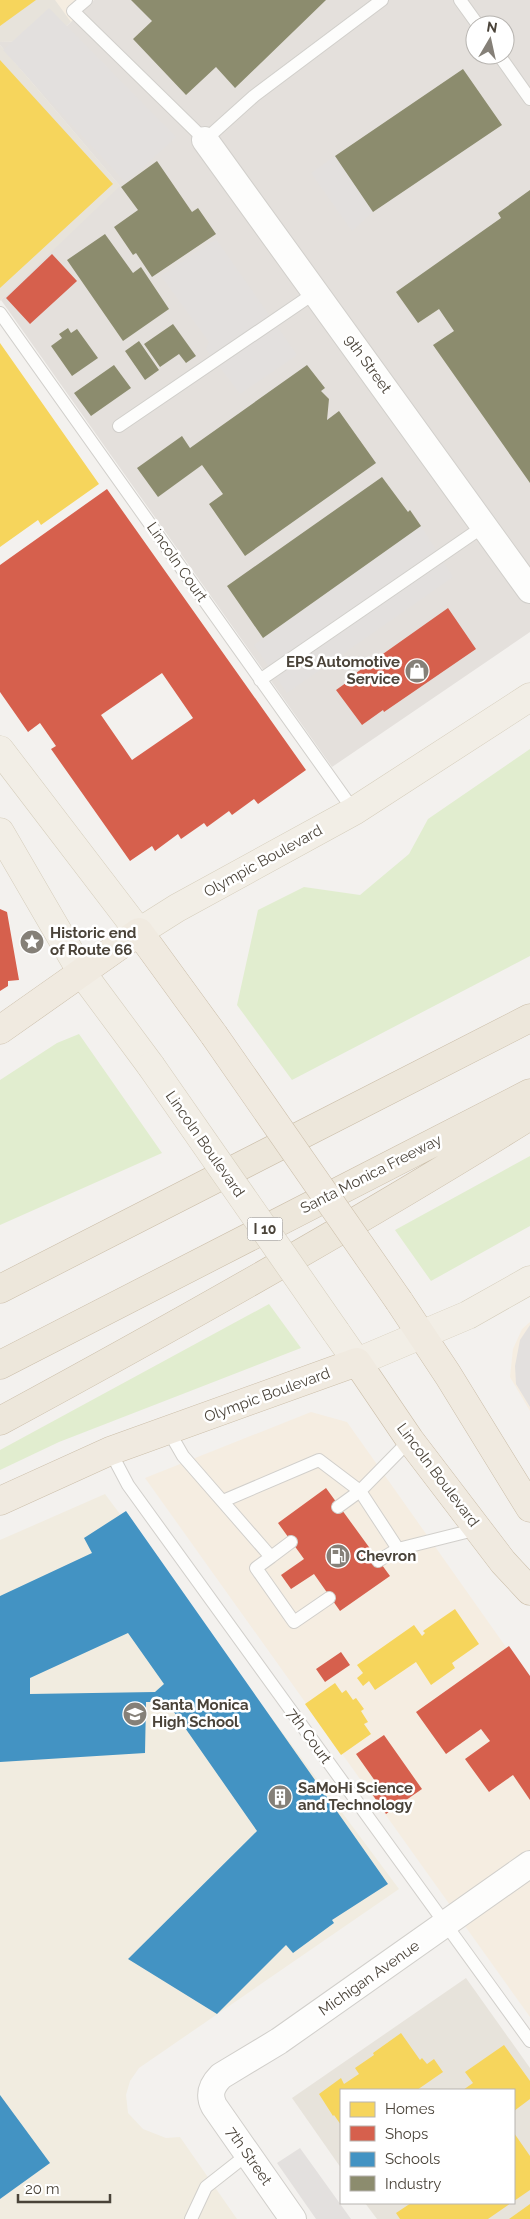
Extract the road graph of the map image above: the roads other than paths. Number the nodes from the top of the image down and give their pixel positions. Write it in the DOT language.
graph roads {
  1 [pos="86,0"];
  2 [pos="382,0"];
  3 [pos="460,0"];
  4 [pos="471,15"];
  5 [pos="506,65"];
  6 [pos="530,99"];
  7 [pos="205,140"];
  8 [pos="316,292"];
  9 [pos="0,312"];
  10 [pos="119,426"];
  11 [pos="484,526"];
  12 [pos="530,590"];
  13 [pos="260,680"];
  14 [pos="530,696"];
  15 [pos="0,750"];
  16 [pos="354,812"];
  17 [pos="0,832"];
  18 [pos="139,932"];
  19 [pos="82,973"];
  20 [pos="530,1018"];
  21 [pos="0,1030"];
  22 [pos="530,1093"];
  23 [pos="530,1116"];
  24 [pos="530,1280"];
  25 [pos="0,1289"];
  26 [pos="422,1335"];
  27 [pos="357,1362"];
  28 [pos="0,1365"];
  29 [pos="0,1422"];
  30 [pos="168,1430"];
  31 [pos="410,1440"];
  32 [pos="110,1451"];
  33 [pos="360,1490"];
  34 [pos="527,1497"];
  35 [pos="223,1500"];
  36 [pos="0,1501"];
  37 [pos="338,1507"];
  38 [pos="478,1529"];
  39 [pos="291,1542"];
  40 [pos="398,1549"];
  41 [pos="271,1557"];
  42 [pos="378,1561"];
  43 [pos="530,1590"];
  44 [pos="329,1598"];
  45 [pos="530,1864"];
  46 [pos="445,1925"];
  47 [pos="530,2041"];
  48 [pos="211,2091"];
  49 [pos="248,2154"];
  50 [pos="191,2219"];
  51 [pos="293,2219"];
  1 -- 7 [label="lane"];
  2 -- 7 [label="lane"];
  3 -- 4 [label="lane"];
  5 -- 6 [label="lane"];
  7 -- 8 [label="street, 9th Street"];
  8 -- 10 [label="lane"];
  8 -- 11 [label="street, 9th Street"];
  9 -- 13 [label="lane, Lincoln Court"];
  11 -- 12 [label="street, 9th Street"];
  11 -- 13 [label="lane"];
  13 -- 16 [label="lane, Lincoln Court"];
  14 -- 16 [label="main road, Olympic Boulevard"];
  15 -- 18 [label="main road"];
  16 -- 18 [label="main road, Olympic Boulevard"];
  17 -- 19 [label="main road, Lincoln Boulevard"];
  18 -- 19 [label="highway, Olympic Boulevard"];
  18 -- 26 [label="highway, bridge"];
  19 -- 21 [label="highway, Olympic Boulevard"];
  19 -- 27 [label="main road, Lincoln Boulevard, bridge"];
  20 -- 25 [label="highway"];
  22 -- 28 [label="highway, Santa Monica Freeway / I 10"];
  23 -- 29 [label="highway"];
  24 -- 26 [label="main road, Olympic Boulevard"];
  26 -- 27 [label="main road, Olympic Boulevard"];
  26 -- 34 [label="highway"];
  27 -- 30 [label="highway, Olympic Boulevard"];
  27 -- 31 [label="highway, Lincoln Boulevard"];
  30 -- 32 [label="highway, Olympic Boulevard"];
  30 -- 35 [label="lane"];
  31 -- 33 [label="lane"];
  31 -- 38 [label="highway, Lincoln Boulevard"];
  32 -- 36 [label="highway, Olympic Boulevard"];
  32 -- 46 [label="lane, 7th Court"];
  33 -- 35 [label="lane"];
  33 -- 37 [label="lane"];
  33 -- 40 [label="lane"];
  35 -- 41 [label="lane"];
  38 -- 40 [label="lane"];
  38 -- 43 [label="highway, Lincoln Boulevard"];
  39 -- 41 [label="lane"];
  40 -- 42 [label="lane"];
  41 -- 44 [label="lane"];
  45 -- 46 [label="street, Michigan Avenue"];
  46 -- 47 [label="lane, 7th Court"];
  46 -- 48 [label="street, Michigan Avenue"];
  48 -- 49 [label="street, 7th Street"];
  49 -- 50 [label="lane"];
  49 -- 51 [label="street, 7th Street"];
}
